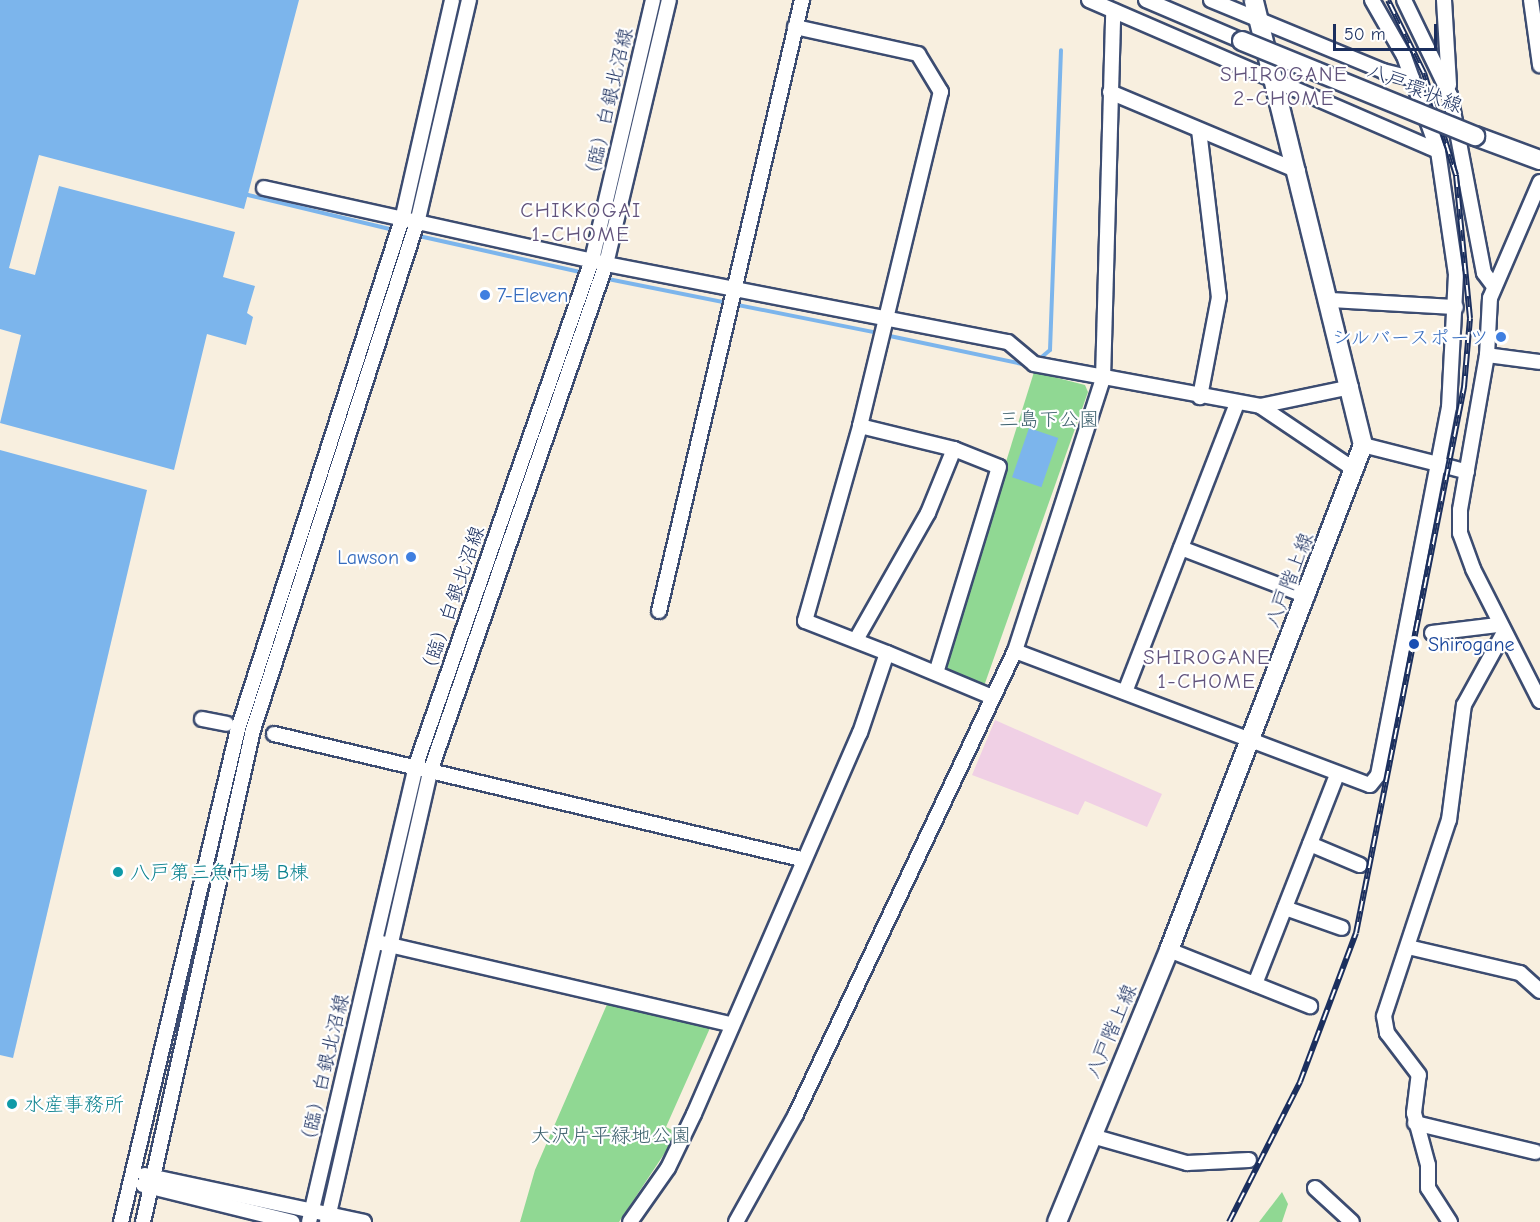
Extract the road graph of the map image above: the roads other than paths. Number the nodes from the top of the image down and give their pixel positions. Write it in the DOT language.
graph roads {
  1 [pos="452,0"];
  2 [pos="469,0"];
  3 [pos="652,0"];
  4 [pos="669,0"];
  5 [pos="802,0"];
  6 [pos="1089,0"];
  7 [pos="1146,0"];
  8 [pos="1211,0"];
  9 [pos="1254,0"];
  10 [pos="1372,0"];
  11 [pos="1404,0"];
  12 [pos="1444,0"];
  13 [pos="1531,0"];
  14 [pos="1113,10"];
  15 [pos="1260,21"];
  16 [pos="795,27"];
  17 [pos="1242,41"];
  18 [pos="1540,65"];
  19 [pos="1412,78"];
  20 [pos="1275,79"];
  21 [pos="1110,92"];
  22 [pos="1450,95"];
  23 [pos="1200,130"];
  24 [pos="1438,151"];
  25 [pos="1540,160"];
  26 [pos="1298,171"];
  27 [pos="1540,182"];
  28 [pos="264,188"];
  29 [pos="403,216"];
  30 [pos="418,219"];
  31 [pos="591,260"];
  32 [pos="606,264"];
  33 [pos="1493,285"];
  34 [pos="733,289"];
  35 [pos="1329,300"];
  36 [pos="1455,307"];
  37 [pos="886,320"];
  38 [pos="1487,355"];
  39 [pos="1540,362"];
  40 [pos="1103,379"];
  41 [pos="1351,387"];
  42 [pos="1200,397"];
  43 [pos="1237,403"];
  44 [pos="1260,406"];
  45 [pos="860,426"];
  46 [pos="1363,445"];
  47 [pos="954,448"];
  48 [pos="1438,464"];
  49 [pos="1355,470"];
  50 [pos="1467,472"];
  51 [pos="1181,548"];
  52 [pos="1307,596"];
  53 [pos="659,611"];
  54 [pos="1500,630"];
  55 [pos="1432,633"];
  56 [pos="857,638"];
  57 [pos="1015,651"];
  58 [pos="886,652"];
  59 [pos="937,670"];
  60 [pos="1125,692"];
  61 [pos="992,697"];
  62 [pos="1540,701"];
  63 [pos="202,719"];
  64 [pos="227,724"];
  65 [pos="274,734"];
  66 [pos="1250,741"];
  67 [pos="416,765"];
  68 [pos="431,769"];
  69 [pos="1338,775"];
  70 [pos="1310,844"];
  71 [pos="801,859"];
  72 [pos="1360,865"];
  73 [pos="1285,908"];
  74 [pos="1342,928"];
  75 [pos="374,941"];
  76 [pos="390,945"];
  77 [pos="1408,947"];
  78 [pos="1169,950"];
  79 [pos="1255,984"];
  80 [pos="1540,991"];
  81 [pos="1310,1006"];
  82 [pos="732,1025"];
  83 [pos="1415,1123"];
  84 [pos="1092,1136"];
  85 [pos="1536,1152"];
  86 [pos="1249,1160"];
  87 [pos="152,1174"];
  88 [pos="131,1178"];
  89 [pos="1316,1188"];
  90 [pos="150,1189"];
  91 [pos="311,1217"];
  92 [pos="328,1218"];
  93 [pos="121,1222"];
  94 [pos="143,1222"];
  95 [pos="293,1222"];
  96 [pos="364,1222"];
  97 [pos="630,1222"];
  98 [pos="736,1222"];
  99 [pos="1057,1222"];
  100 [pos="1352,1222"];
  101 [pos="1450,1222"];
  1 -- 29 [label="street"];
  2 -- 30 [label="street"];
  3 -- 31 [label="street, （臨）白銀北沼線"];
  4 -- 32 [label="street, （臨）白銀北沼線"];
  5 -- 16 [label="street"];
  6 -- 14 [label="street"];
  7 -- 17 [label="street"];
  8 -- 15 [label="street"];
  9 -- 15 [label="main road, 八戸階上線"];
  10 -- 19 [label="street"];
  11 -- 22 [label="street"];
  12 -- 22 [label="street"];
  13 -- 18 [label="street"];
  14 -- 20 [label="street"];
  14 -- 21 [label="street"];
  15 -- 19 [label="street"];
  15 -- 20 [label="main road, 八戸階上線"];
  16 -- 34 [label="street"];
  16 -- 37 [label="street"];
  17 -- 25 [label="main road, 八戸環状線, bridge"];
  19 -- 24 [label="street"];
  20 -- 24 [label="street"];
  20 -- 26 [label="main road, 八戸階上線"];
  21 -- 23 [label="street"];
  21 -- 40 [label="street"];
  22 -- 33 [label="street"];
  23 -- 26 [label="street"];
  23 -- 42 [label="street"];
  24 -- 36 [label="street"];
  26 -- 35 [label="main road, 八戸階上線"];
  27 -- 33 [label="street"];
  28 -- 29 [label="street"];
  29 -- 30 [label="street"];
  29 -- 88 [label="street"];
  30 -- 31 [label="street"];
  30 -- 87 [label="street"];
  31 -- 32 [label="street"];
  31 -- 67 [label="street, （臨）白銀北沼線"];
  32 -- 34 [label="street"];
  32 -- 68 [label="street, （臨）白銀北沼線"];
  33 -- 38 [label="street"];
  34 -- 37 [label="street"];
  34 -- 53 [label="street"];
  35 -- 36 [label="street"];
  35 -- 41 [label="main road, 八戸階上線"];
  36 -- 48 [label="street"];
  37 -- 40 [label="street"];
  37 -- 45 [label="street"];
  38 -- 39 [label="street"];
  38 -- 50 [label="street"];
  40 -- 42 [label="street"];
  40 -- 57 [label="street"];
  41 -- 44 [label="street"];
  41 -- 46 [label="main road, 八戸階上線"];
  42 -- 43 [label="street"];
  43 -- 44 [label="street"];
  43 -- 51 [label="street"];
  44 -- 49 [label="street"];
  45 -- 47 [label="street"];
  45 -- 56 [label="street"];
  46 -- 48 [label="street"];
  46 -- 49 [label="main road, 八戸階上線"];
  47 -- 56 [label="street"];
  47 -- 59 [label="street"];
  48 -- 50 [label="street"];
  48 -- 69 [label="street"];
  49 -- 52 [label="main road, 八戸階上線"];
  50 -- 54 [label="street"];
  51 -- 52 [label="street"];
  51 -- 60 [label="street"];
  52 -- 66 [label="main road, 八戸階上線"];
  54 -- 55 [label="street"];
  54 -- 62 [label="street"];
  54 -- 77 [label="street"];
  56 -- 58 [label="street"];
  57 -- 60 [label="street"];
  57 -- 61 [label="street"];
  58 -- 59 [label="street"];
  58 -- 71 [label="street"];
  59 -- 61 [label="street"];
  60 -- 66 [label="street"];
  61 -- 98 [label="street"];
  63 -- 64 [label="street"];
  65 -- 67 [label="street"];
  66 -- 69 [label="street"];
  66 -- 78 [label="main road, 八戸階上線"];
  67 -- 68 [label="street"];
  67 -- 75 [label="street, （臨）白銀北沼線"];
  68 -- 71 [label="street"];
  68 -- 76 [label="street, （臨）白銀北沼線"];
  69 -- 70 [label="street"];
  70 -- 72 [label="street"];
  70 -- 73 [label="street"];
  71 -- 82 [label="street"];
  73 -- 74 [label="street"];
  73 -- 79 [label="street"];
  75 -- 76 [label="street"];
  75 -- 91 [label="street, （臨）白銀北沼線"];
  76 -- 82 [label="street"];
  76 -- 92 [label="street, （臨）白銀北沼線"];
  77 -- 80 [label="street"];
  77 -- 83 [label="street"];
  78 -- 79 [label="street"];
  78 -- 84 [label="main road, 八戸階上線"];
  79 -- 81 [label="street"];
  82 -- 97 [label="street"];
  83 -- 85 [label="street"];
  83 -- 101 [label="street"];
  84 -- 86 [label="street"];
  84 -- 99 [label="main road, 八戸階上線"];
  87 -- 88 [label="street"];
  87 -- 90 [label="street"];
  87 -- 91 [label="street"];
  88 -- 90 [label="street"];
  88 -- 93 [label="street"];
  89 -- 100 [label="street"];
  90 -- 94 [label="street"];
  90 -- 95 [label="street"];
  91 -- 92 [label="street"];
  92 -- 96 [label="street"];
}
